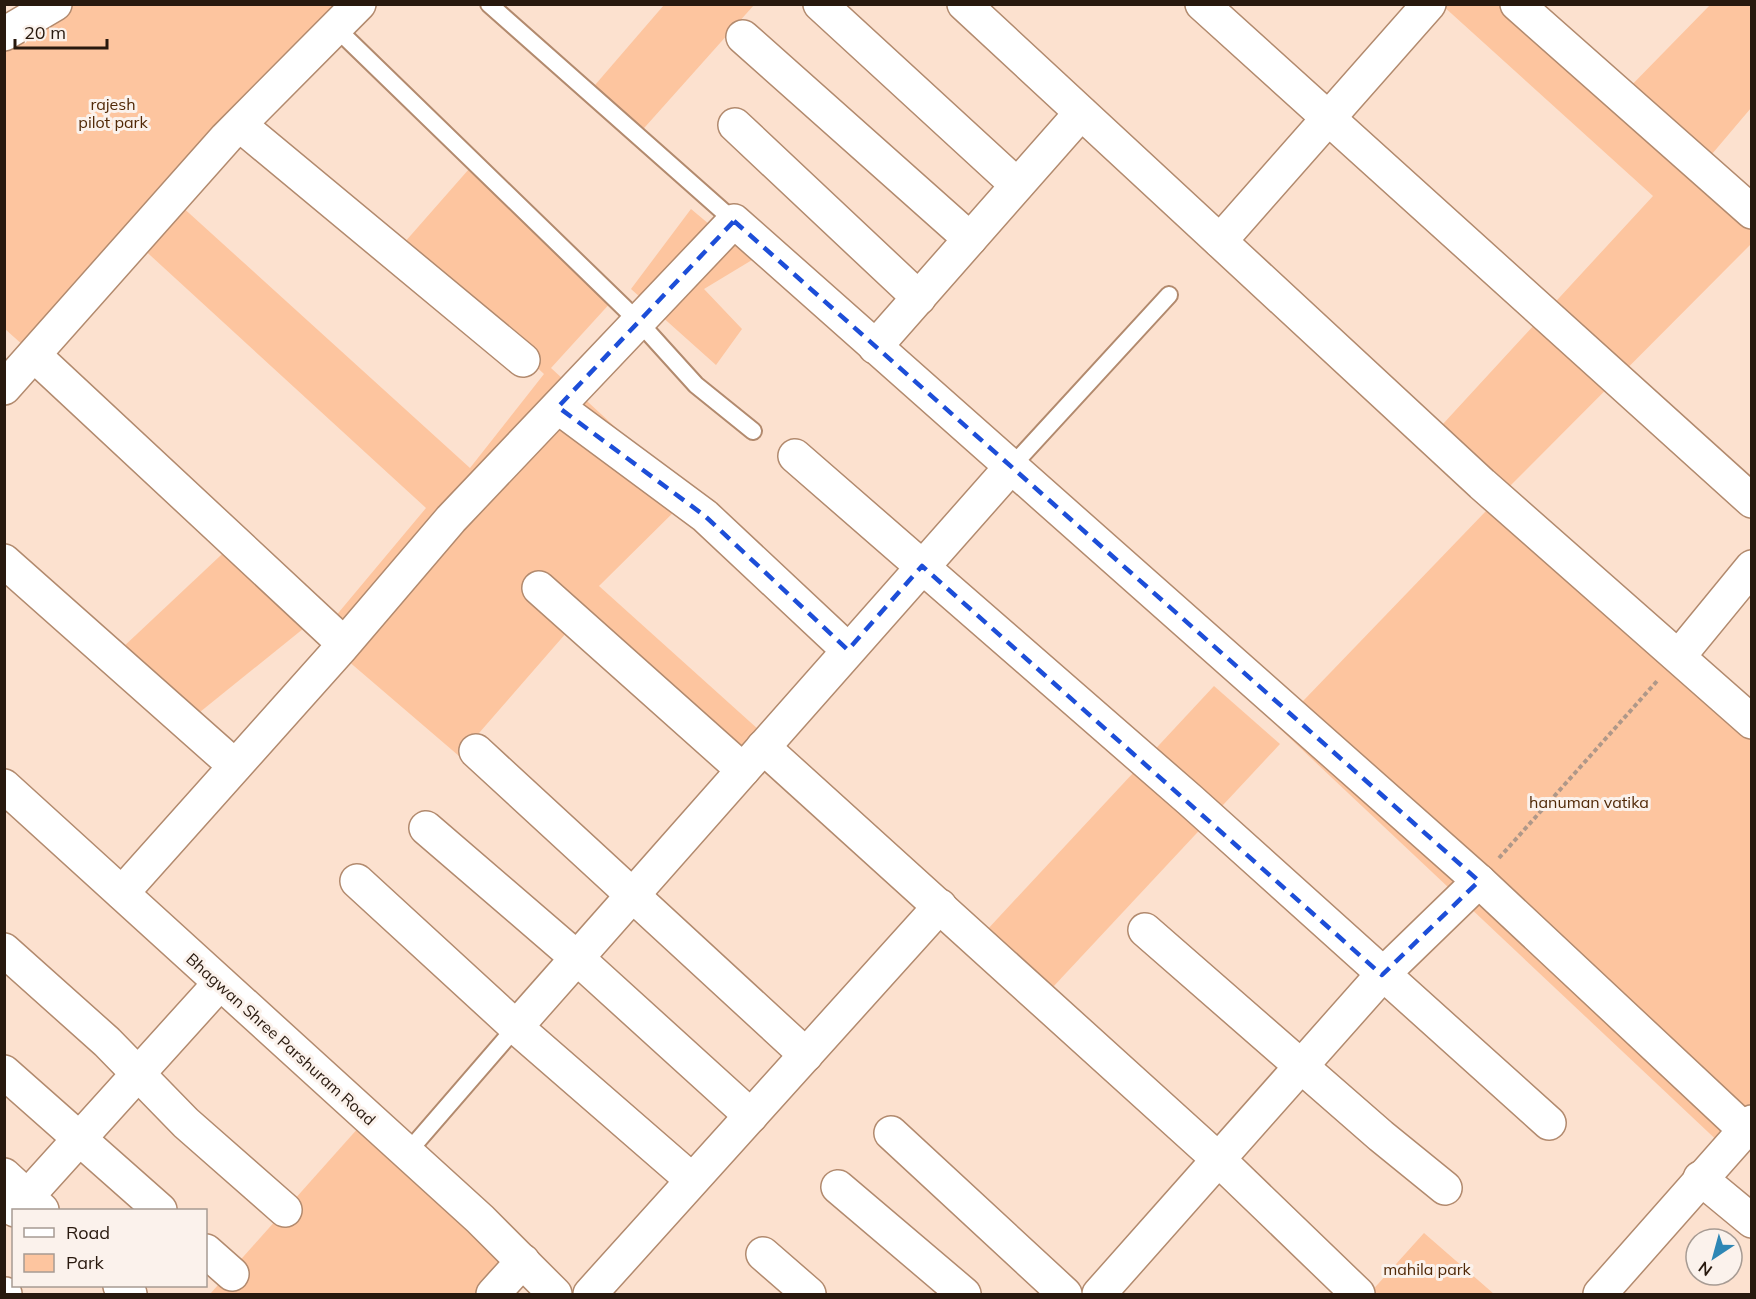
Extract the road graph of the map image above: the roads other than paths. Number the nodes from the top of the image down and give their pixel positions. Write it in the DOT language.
graph roads {
  1 [pos="55,4"];
  2 [pos="359,4"];
  3 [pos="489,4"];
  4 [pos="820,4"];
  5 [pos="964,4"];
  6 [pos="1202,4"];
  7 [pos="1429,4"];
  8 [pos="1517,4"];
  9 [pos="336,28"];
  10 [pos="4,34"];
  11 [pos="743,37"];
  12 [pos="1082,113"];
  13 [pos="1329,117"];
  14 [pos="240,125"];
  15 [pos="735,125"];
  16 [pos="1017,185"];
  17 [pos="1752,212"];
  18 [pos="734,221"];
  19 [pos="970,239"];
  20 [pos="1220,241"];
  21 [pos="1169,295"];
  22 [pos="919,298"];
  23 [pos="639,322"];
  24 [pos="875,347"];
  25 [pos="33,355"];
  26 [pos="523,360"];
  27 [pos="4,388"];
  28 [pos="558,408"];
  29 [pos="753,431"];
  30 [pos="795,456"];
  31 [pos="1011,467"];
  32 [pos="1752,501"];
  33 [pos="4,561"];
  34 [pos="922,566"];
  35 [pos="1752,567"];
  36 [pos="539,588"];
  37 [pos="343,643"];
  38 [pos="848,650"];
  39 [pos="1679,656"];
  40 [pos="1752,722"];
  41 [pos="476,751"];
  42 [pos="753,758"];
  43 [pos="235,766"];
  44 [pos="4,786"];
  45 [pos="426,828"];
  46 [pos="357,881"];
  47 [pos="1479,881"];
  48 [pos="122,893"];
  49 [pos="633,895"];
  50 [pos="940,906"];
  51 [pos="1145,930"];
  52 [pos="4,950"];
  53 [pos="577,958"];
  54 [pos="1382,975"];
  55 [pos="220,983"];
  56 [pos="516,1027"];
  57 [pos="806,1055"];
  58 [pos="1301,1067"];
  59 [pos="4,1072"];
  60 [pos="137,1074"];
  61 [pos="751,1116"];
  62 [pos="1549,1123"];
  63 [pos="1748,1125"];
  64 [pos="891,1132"];
  65 [pos="79,1138"];
  66 [pos="407,1153"];
  67 [pos="1219,1160"];
  68 [pos="1700,1178"];
  69 [pos="692,1180"];
  70 [pos="838,1187"];
  71 [pos="1445,1188"];
  72 [pos="20,1201"];
  73 [pos="159,1209"];
  74 [pos="285,1210"];
  75 [pos="1752,1221"];
  76 [pos="207,1252"];
  77 [pos="764,1254"];
  78 [pos="523,1261"];
  79 [pos="232,1274"];
  80 [pos="493,1294"];
  81 [pos="555,1294"];
  82 [pos="590,1294"];
  83 [pos="809,1294"];
  84 [pos="964,1294"];
  85 [pos="1065,1294"];
  86 [pos="1099,1294"];
  87 [pos="1358,1294"];
  88 [pos="1600,1294"];
  1 -- 10 [label="street"];
  2 -- 9 [label="street"];
  3 -- 18 [label="lane"];
  4 -- 16 [label="street"];
  5 -- 12 [label="street"];
  6 -- 13 [label="street"];
  7 -- 13 [label="street"];
  8 -- 17 [label="street"];
  9 -- 14 [label="street"];
  9 -- 23 [label="lane"];
  11 -- 19 [label="street"];
  12 -- 16 [label="street"];
  12 -- 20 [label="street"];
  13 -- 20 [label="street"];
  13 -- 32 [label="street"];
  14 -- 25 [label="street"];
  14 -- 26 [label="street"];
  15 -- 22 [label="street"];
  16 -- 19 [label="street"];
  18 -- 23 [label="street"];
  18 -- 24 [label="street"];
  19 -- 22 [label="street"];
  20 -- 39 [label="street"];
  21 -- 31 [label="lane"];
  22 -- 24 [label="street"];
  23 -- 28 [label="street"];
  23 -- 29 [label="lane"];
  24 -- 31 [label="street"];
  25 -- 27 [label="street"];
  25 -- 37 [label="street"];
  28 -- 37 [label="street"];
  28 -- 38 [label="street"];
  30 -- 34 [label="street"];
  31 -- 34 [label="street"];
  31 -- 47 [label="street"];
  33 -- 43 [label="street"];
  34 -- 38 [label="street"];
  34 -- 54 [label="street"];
  35 -- 39 [label="street"];
  36 -- 42 [label="street"];
  37 -- 43 [label="street"];
  38 -- 42 [label="street"];
  39 -- 40 [label="street"];
  41 -- 49 [label="street"];
  42 -- 49 [label="street"];
  42 -- 50 [label="street"];
  43 -- 48 [label="street"];
  44 -- 48 [label="street, Bhagwan Shree Parshuram Road"];
  45 -- 53 [label="street"];
  46 -- 56 [label="street"];
  47 -- 54 [label="street"];
  47 -- 63 [label="street"];
  48 -- 55 [label="street, Bhagwan Shree Parshuram Road"];
  49 -- 53 [label="street"];
  49 -- 57 [label="street"];
  50 -- 57 [label="street"];
  50 -- 67 [label="street"];
  51 -- 58 [label="street"];
  52 -- 60 [label="street"];
  53 -- 56 [label="street"];
  53 -- 61 [label="street"];
  54 -- 58 [label="street"];
  54 -- 62 [label="street"];
  55 -- 60 [label="street"];
  55 -- 66 [label="street, Bhagwan Shree Parshuram Road"];
  56 -- 66 [label="lane"];
  56 -- 69 [label="street"];
  57 -- 61 [label="street"];
  58 -- 67 [label="street"];
  58 -- 71 [label="street"];
  59 -- 65 [label="street"];
  60 -- 65 [label="street"];
  60 -- 74 [label="street"];
  61 -- 69 [label="street"];
  63 -- 68 [label="street"];
  64 -- 85 [label="street"];
  65 -- 72 [label="street"];
  65 -- 73 [label="street"];
  66 -- 78 [label="street, Bhagwan Shree Parshuram Road"];
  67 -- 86 [label="street"];
  67 -- 87 [label="street"];
  68 -- 75 [label="street"];
  68 -- 88 [label="street"];
  69 -- 82 [label="street"];
  70 -- 84 [label="street"];
  76 -- 79 [label="street"];
  77 -- 83 [label="street"];
  78 -- 80 [label="street"];
  78 -- 81 [label="street, Bhagwan Shree Parshuram Road"];
}
